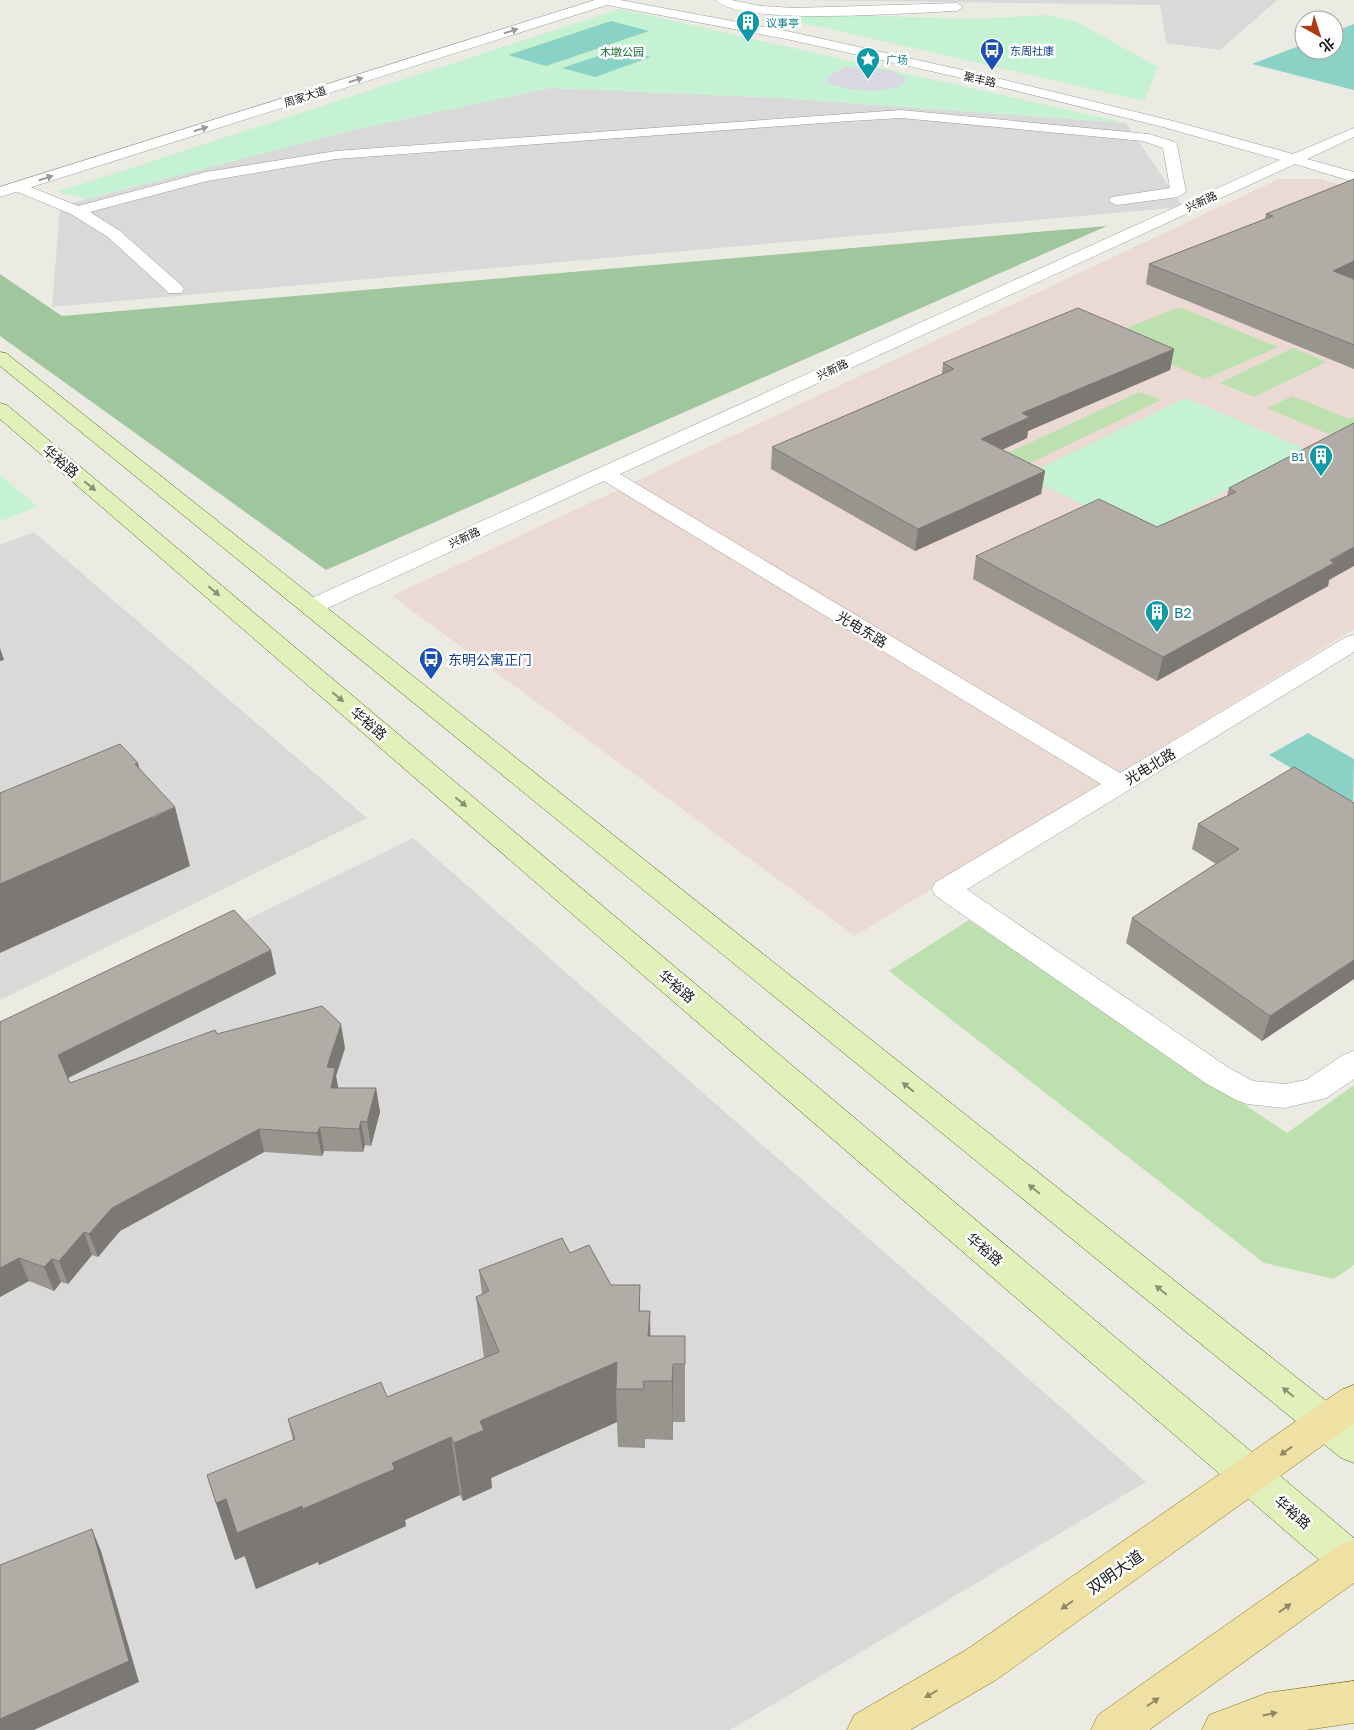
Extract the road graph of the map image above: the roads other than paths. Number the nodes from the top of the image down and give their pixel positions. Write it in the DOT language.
graph roads {
  1 [pos="572,0"];
  2 [pos="606,0"];
  3 [pos="634,0"];
  4 [pos="722,0"];
  5 [pos="956,7"];
  6 [pos="1128,116"];
  7 [pos="1354,132"];
  8 [pos="1103,133"];
  9 [pos="133,136"];
  10 [pos="1298,157"];
  11 [pos="1354,168"];
  12 [pos="1354,177"];
  13 [pos="18,187"];
  14 [pos="0,192"];
  15 [pos="1117,200"];
  16 [pos="77,212"];
  17 [pos="175,289"];
  18 [pos="0,356"];
  19 [pos="0,409"];
  20 [pos="605,473"];
  21 [pos="311,607"];
  22 [pos="1354,642"];
  23 [pos="1120,784"];
  24 [pos="1354,1063"];
  25 [pos="1345,1424"];
  26 [pos="1252,1476"];
  27 [pos="1353,1562"];
  28 [pos="1354,1702"];
  29 [pos="869,1730"];
  30 [pos="1113,1730"];
  31 [pos="1224,1730"];
  1 -- 9 [label="street, 周家大道"];
  2 -- 6 [label="street, 聚丰路"];
  13 -- 2 [label="street, 周家大道, one-way"];
  3 -- 10 [label="street, 聚丰路"];
  4 -- 5 [label="street"];
  6 -- 8 [label="street"];
  6 -- 10 [label="street, 聚丰路"];
  7 -- 10 [label="street, 兴新路"];
  8 -- 15 [label="street"];
  8 -- 16 [label="street"];
  10 -- 11 [label="street, 聚丰路"];
  10 -- 12 [label="street, 聚丰路"];
  10 -- 20 [label="street, 兴新路"];
  13 -- 14 [label="street, 周家大道"];
  13 -- 16 [label="street"];
  16 -- 17 [label="street"];
  18 -- 21 [label="main road"];
  19 -- 26 [label="main road, 华裕路, one-way"];
  20 -- 21 [label="street, 兴新路"];
  20 -- 23 [label="street, 光电东路"];
  25 -- 21 [label="main road, one-way"];
  22 -- 23 [label="street, 光电北路"];
  23 -- 24 [label="street, 光电北路"];
  25 -- 26 [label="main road, 双明大道, one-way"];
  26 -- 27 [label="main road, 华裕路"];
  26 -- 29 [label="main road, 双明大道, one-way"];
  30 -- 27 [label="main road, one-way"];
  31 -- 28 [label="main road, one-way"];
}
